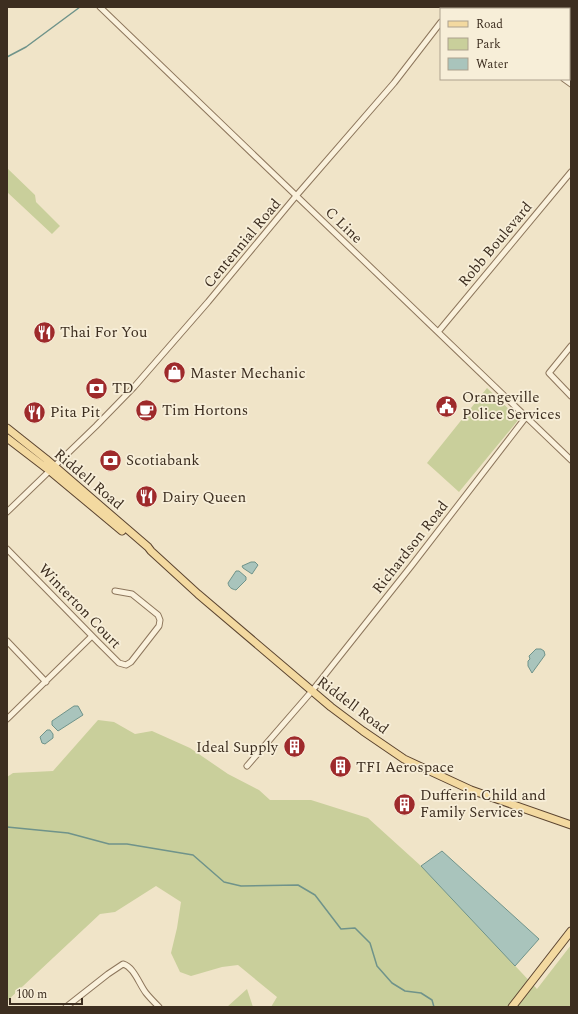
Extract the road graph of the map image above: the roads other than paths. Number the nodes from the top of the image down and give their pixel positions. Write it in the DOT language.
graph roads {
  1 [pos="100,7"];
  2 [pos="440,23"];
  3 [pos="571,172"];
  4 [pos="296,196"];
  5 [pos="438,332"];
  6 [pos="571,346"];
  7 [pos="571,396"];
  8 [pos="526,417"];
  9 [pos="7,428"];
  10 [pos="7,438"];
  11 [pos="571,460"];
  12 [pos="52,469"];
  13 [pos="7,512"];
  14 [pos="7,549"];
  15 [pos="115,591"];
  16 [pos="92,636"];
  17 [pos="7,641"];
  18 [pos="46,682"];
  19 [pos="312,691"];
  20 [pos="7,720"];
  21 [pos="247,766"];
  22 [pos="571,825"];
  23 [pos="571,931"];
  24 [pos="66,1007"];
  25 [pos="160,1007"];
  26 [pos="512,1007"];
  1 -- 4 [label="street, C Line"];
  2 -- 4 [label="street, Centennial Road"];
  3 -- 5 [label="street, Robb Boulevard"];
  4 -- 5 [label="street, C Line"];
  4 -- 12 [label="street, Centennial Road"];
  5 -- 8 [label="street, C Line"];
  6 -- 7 [label="street"];
  8 -- 11 [label="street, C Line"];
  8 -- 19 [label="street, Richardson Road"];
  9 -- 12 [label="main road, Riddell Road"];
  10 -- 12 [label="main road, Riddell Road"];
  12 -- 13 [label="street, Centennial Road"];
  12 -- 19 [label="main road, Riddell Road"];
  14 -- 16 [label="street, Winterton Court"];
  15 -- 16 [label="street, Winterton Court"];
  16 -- 18 [label="street"];
  17 -- 18 [label="street"];
  18 -- 20 [label="street"];
  19 -- 21 [label="street, Richardson Road"];
  19 -- 22 [label="main road, Riddell Road"];
  23 -- 26 [label="main road"];
  24 -- 25 [label="street"];
}
